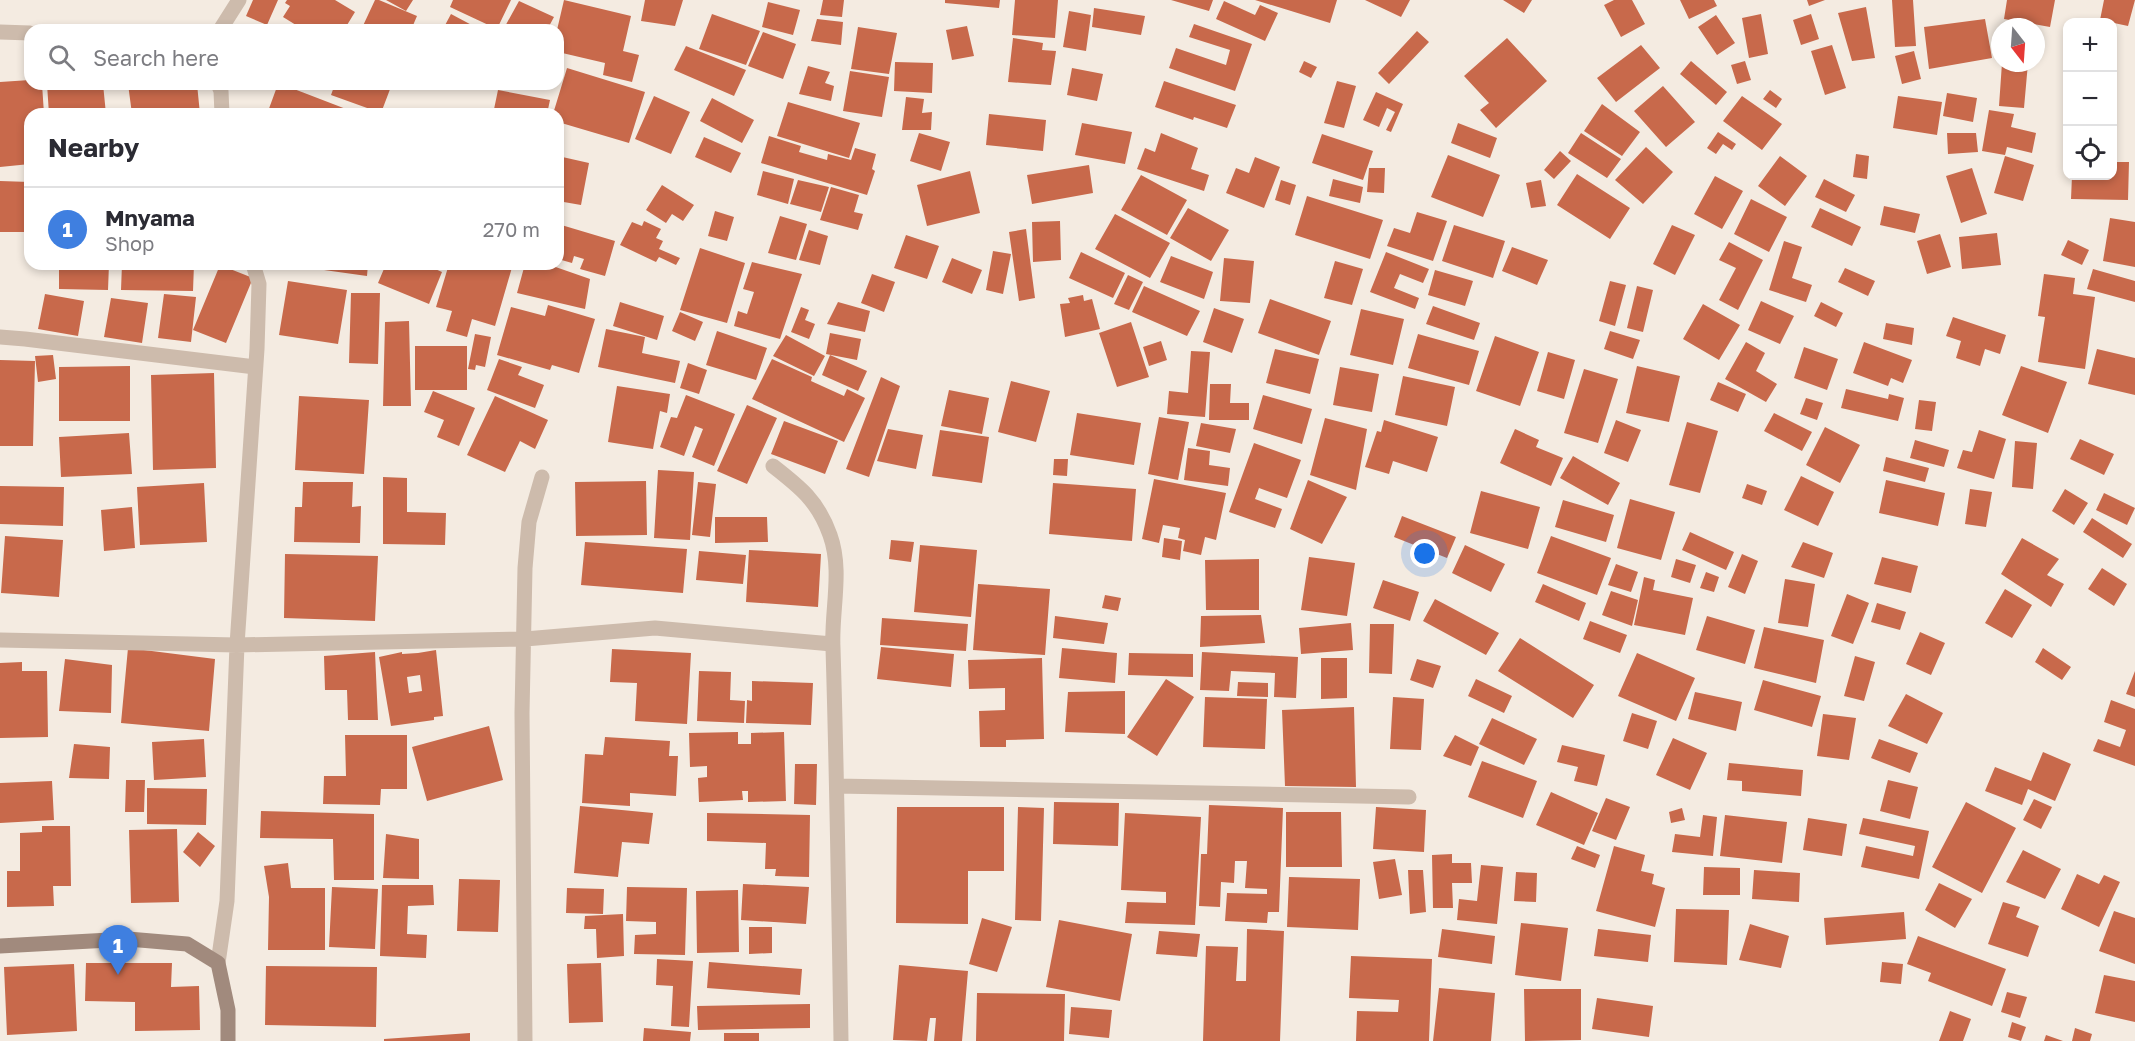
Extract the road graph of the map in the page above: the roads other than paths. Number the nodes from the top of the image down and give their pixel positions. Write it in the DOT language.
graph roads {
  1 [pos="238,0"];
  2 [pos="224,24"];
  3 [pos="0,32"];
  4 [pos="24,33"];
  5 [pos="221,90"];
  6 [pos="222,108"];
  7 [pos="255,270"];
  8 [pos="0,338"];
  9 [pos="255,367"];
  10 [pos="773,466"];
  11 [pos="542,477"];
  12 [pos="525,639"];
  13 [pos="0,640"];
  14 [pos="832,644"];
  15 [pos="237,645"];
  16 [pos="837,786"];
  17 [pos="1409,797"];
  18 [pos="0,946"];
  19 [pos="218,963"];
  20 [pos="228,1041"];
  21 [pos="525,1041"];
  22 [pos="841,1041"];
  1 -- 2 [label="street"];
  3 -- 4 [label="street"];
  5 -- 6 [label="street"];
  7 -- 9 [label="street"];
  8 -- 9 [label="street"];
  9 -- 15 [label="street"];
  10 -- 14 [label="street"];
  11 -- 12 [label="street"];
  12 -- 14 [label="street"];
  12 -- 15 [label="street"];
  12 -- 21 [label="street"];
  13 -- 15 [label="street"];
  14 -- 16 [label="street"];
  15 -- 19 [label="street"];
  16 -- 17 [label="street"];
  16 -- 22 [label="street"];
  18 -- 19 [label="main road"];
  19 -- 20 [label="main road"];
}
